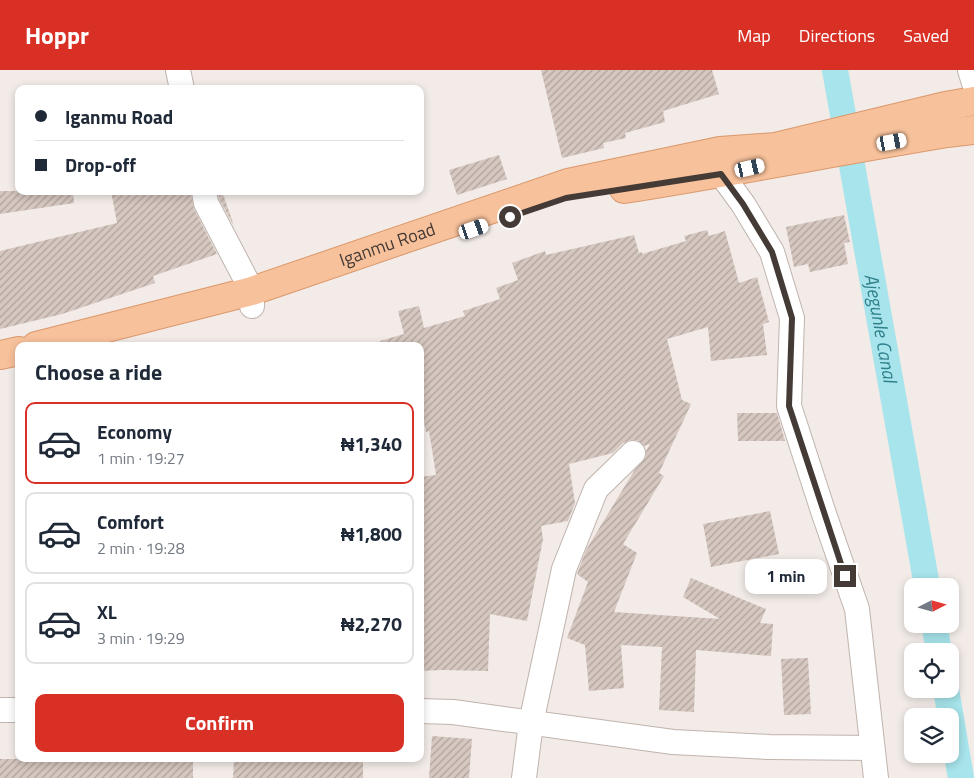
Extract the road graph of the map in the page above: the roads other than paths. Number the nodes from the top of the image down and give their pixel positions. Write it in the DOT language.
graph roads {
  1 [pos="178,70"];
  2 [pos="970,70"];
  3 [pos="974,83"];
  4 [pos="181,85"];
  5 [pos="974,101"];
  6 [pos="974,130"];
  7 [pos="770,155"];
  8 [pos="721,174"];
  9 [pos="205,195"];
  10 [pos="252,298"];
  11 [pos="54,342"];
  12 [pos="112,342"];
  13 [pos="15,351"];
  14 [pos="0,355"];
  15 [pos="15,367"];
  16 [pos="0,370"];
  17 [pos="633,453"];
  18 [pos="0,710"];
  19 [pos="15,710"];
  20 [pos="424,711"];
  21 [pos="531,723"];
  22 [pos="872,748"];
  23 [pos="524,778"];
  24 [pos="876,778"];
  1 -- 4 [label="street"];
  2 -- 3 [label="street"];
  5 -- 7 [label="main road, Iganmu Road"];
  6 -- 7 [label="main road, Iganmu Road"];
  7 -- 8 [label="main road, Iganmu Road"];
  7 -- 10 [label="main road, Iganmu Road"];
  8 -- 10 [label="main road, Iganmu Road"];
  8 -- 22 [label="street"];
  9 -- 10 [label="street"];
  10 -- 11 [label="main road, Iganmu Road"];
  10 -- 12 [label="main road, Iganmu Road"];
  13 -- 14 [label="main road"];
  15 -- 16 [label="main road"];
  17 -- 21 [label="street"];
  18 -- 19 [label="street"];
  20 -- 21 [label="street"];
  21 -- 22 [label="street"];
  21 -- 23 [label="street"];
  22 -- 24 [label="street"];
}
